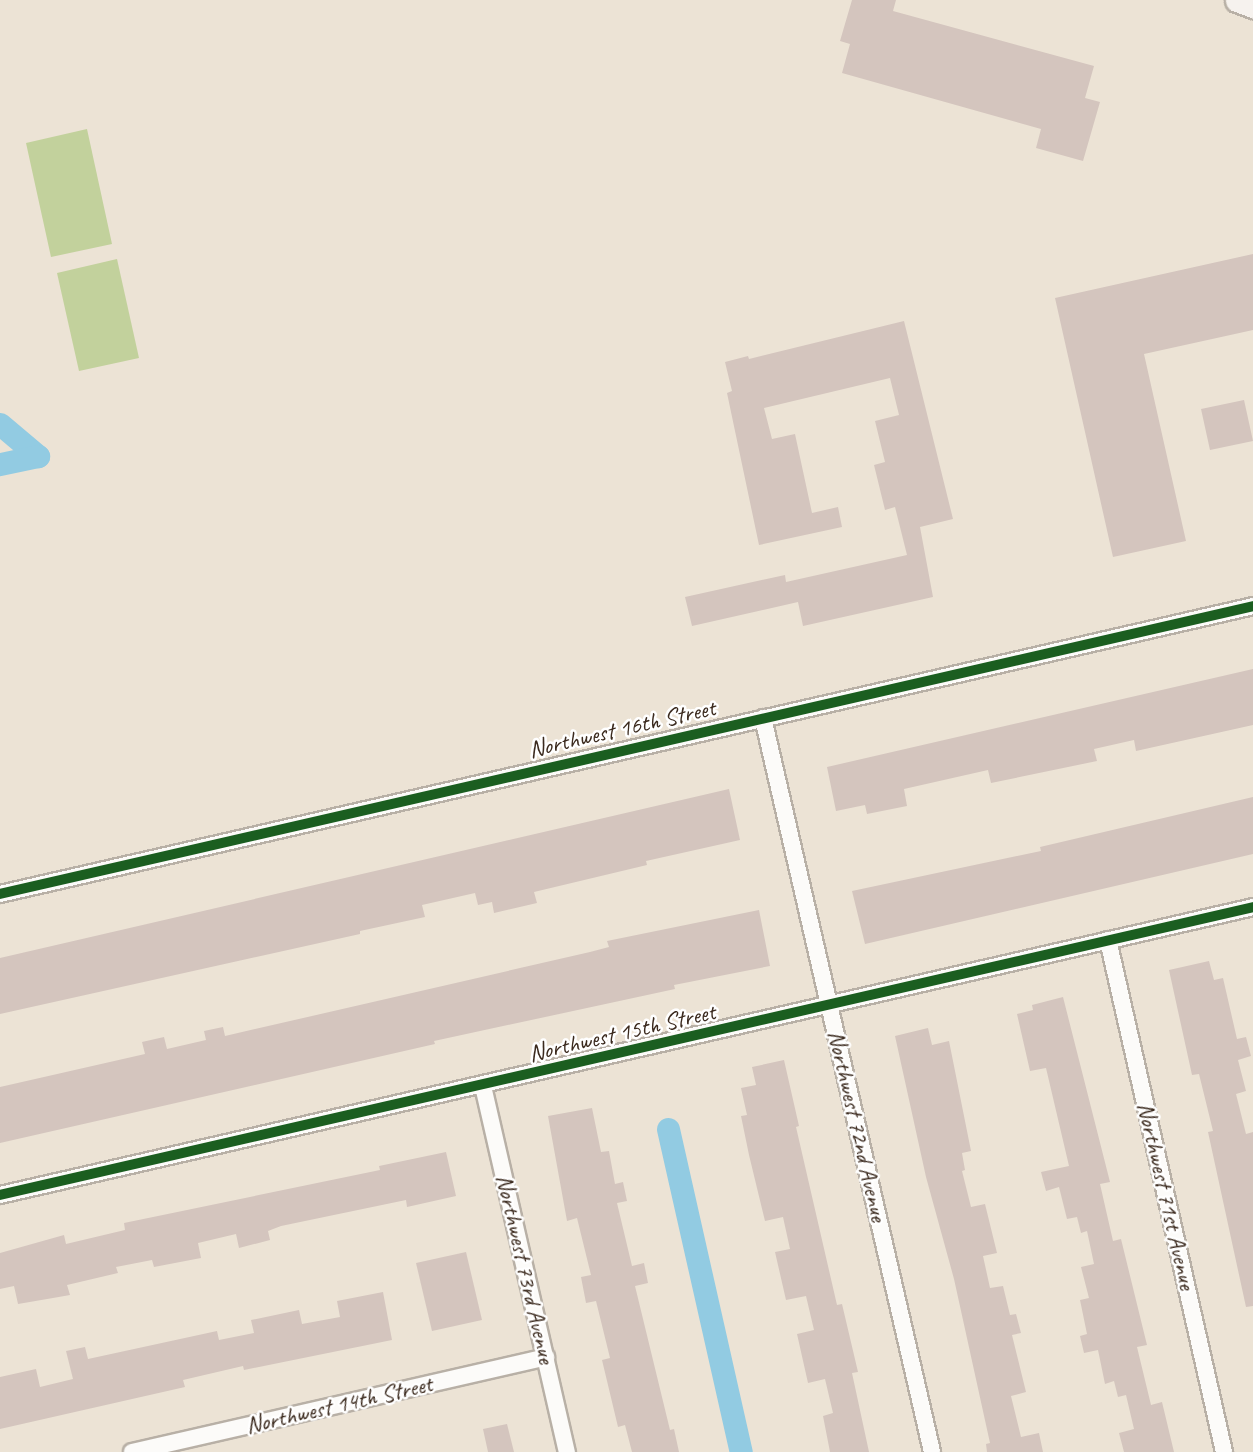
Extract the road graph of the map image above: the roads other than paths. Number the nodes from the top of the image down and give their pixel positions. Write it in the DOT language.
graph roads {
  1 [pos="1237,0"];
  2 [pos="1253,6"];
  3 [pos="1253,606"];
  4 [pos="763,718"];
  5 [pos="0,894"];
  6 [pos="1253,908"];
  7 [pos="1108,940"];
  8 [pos="830,1007"];
  9 [pos="483,1086"];
  10 [pos="0,1195"];
  11 [pos="546,1357"];
  12 [pos="132,1452"];
  13 [pos="567,1452"];
  14 [pos="932,1452"];
  15 [pos="1224,1452"];
  1 -- 2 [label="street"];
  3 -- 4 [label="street, Northwest 16th Street"];
  4 -- 5 [label="street, Northwest 16th Street"];
  4 -- 8 [label="street, Northwest 72nd Avenue"];
  6 -- 7 [label="street, Northwest 15th Street"];
  7 -- 8 [label="street, Northwest 15th Street"];
  7 -- 15 [label="street, Northwest 71st Avenue"];
  8 -- 9 [label="street, Northwest 15th Street"];
  8 -- 14 [label="street, Northwest 72nd Avenue"];
  9 -- 10 [label="street, Northwest 15th Street"];
  9 -- 11 [label="street, Northwest 73rd Avenue"];
  11 -- 12 [label="street, Northwest 14th Street"];
  11 -- 13 [label="street, Northwest 73rd Avenue"];
}
